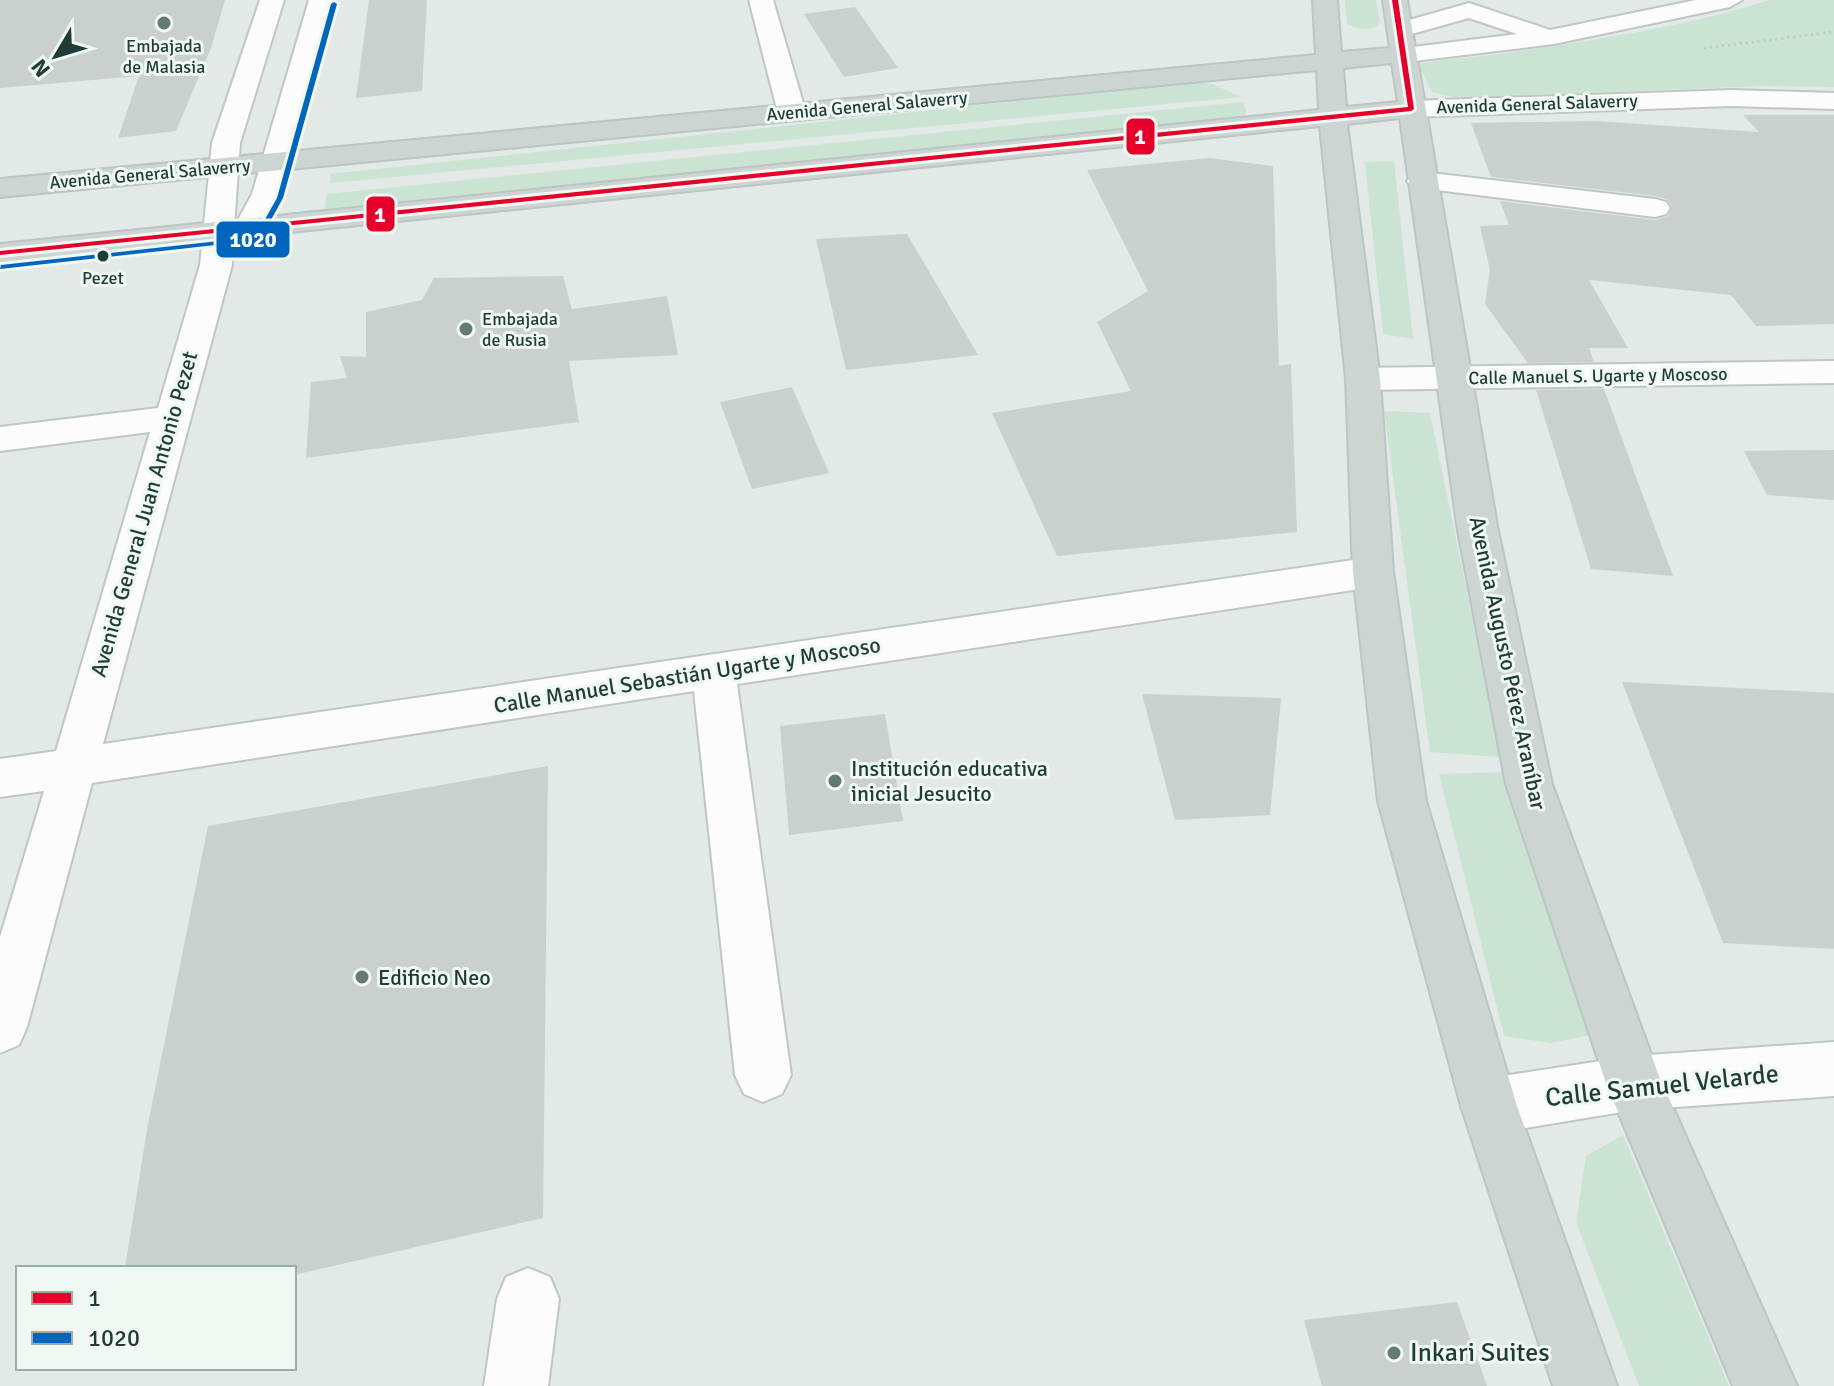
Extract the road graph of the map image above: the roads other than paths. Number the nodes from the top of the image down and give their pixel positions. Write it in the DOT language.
graph roads {
  1 [pos="272,0"];
  2 [pos="321,0"];
  3 [pos="761,0"];
  4 [pos="1325,0"];
  5 [pos="1395,0"];
  6 [pos="1730,0"];
  7 [pos="1462,4"];
  8 [pos="1554,37"];
  9 [pos="1403,42"];
  10 [pos="1330,63"];
  11 [pos="1204,74"];
  12 [pos="1834,101"];
  13 [pos="1260,106"];
  14 [pos="1411,109"];
  15 [pos="792,113"];
  16 [pos="1333,117"];
  17 [pos="276,162"];
  18 [pos="224,167"];
  19 [pos="1422,181"];
  20 [pos="0,188"];
  21 [pos="1655,208"];
  22 [pos="235,230"];
  23 [pos="0,253"];
  24 [pos="1834,372"];
  25 [pos="1363,379"];
  26 [pos="1454,379"];
  27 [pos="172,418"];
  28 [pos="0,439"];
  29 [pos="1373,572"];
  30 [pos="714,671"];
  31 [pos="71,767"];
  32 [pos="0,778"];
  33 [pos="0,1027"];
  34 [pos="1834,1069"];
  35 [pos="763,1075"];
  36 [pos="1634,1083"];
  37 [pos="1489,1106"];
  38 [pos="528,1299"];
  39 [pos="516,1386"];
  40 [pos="1585,1386"];
  41 [pos="1765,1386"];
  1 -- 18 [label="street, Avenida General Juan Antonio Pezet"];
  2 -- 17 [label="street, Avenida General Juan Antonio Pezet"];
  3 -- 15 [label="street"];
  4 -- 10 [label="main road"];
  5 -- 9 [label="main road, Avenida Augusto Pérez Araníbar"];
  6 -- 8 [label="street, Avenida General Salaverry"];
  7 -- 8 [label="street"];
  7 -- 9 [label="street"];
  8 -- 9 [label="street, Avenida General Salaverry"];
  9 -- 10 [label="main road, Avenida General Salaverry"];
  9 -- 14 [label="main road, Avenida Augusto Pérez Araníbar"];
  10 -- 11 [label="main road, Avenida General Salaverry"];
  10 -- 16 [label="main road"];
  11 -- 13 [label="main road"];
  11 -- 15 [label="main road, Avenida General Salaverry"];
  12 -- 14 [label="street, Avenida General Salaverry"];
  13 -- 16 [label="main road, Avenida General Salaverry"];
  13 -- 22 [label="main road, Avenida General Salaverry"];
  14 -- 16 [label="main road, Avenida General Salaverry"];
  14 -- 19 [label="main road, Avenida Augusto Pérez Araníbar"];
  15 -- 17 [label="main road, Avenida General Salaverry"];
  16 -- 25 [label="main road"];
  17 -- 18 [label="main road, Avenida General Salaverry"];
  17 -- 22 [label="street, Avenida General Juan Antonio Pezet"];
  18 -- 20 [label="main road, Avenida General Salaverry"];
  18 -- 22 [label="street, Avenida General Juan Antonio Pezet"];
  19 -- 21 [label="street"];
  19 -- 26 [label="main road, Avenida Augusto Pérez Araníbar"];
  22 -- 23 [label="main road, Avenida General Salaverry"];
  22 -- 27 [label="street, Avenida General Juan Antonio Pezet"];
  24 -- 26 [label="street, Calle Manuel S. Ugarte y Moscoso"];
  25 -- 26 [label="street, Calle Manuel S. Ugarte y Moscoso"];
  25 -- 29 [label="main road"];
  26 -- 36 [label="main road, Avenida Augusto Pérez Araníbar"];
  27 -- 28 [label="street"];
  27 -- 31 [label="street, Avenida General Juan Antonio Pezet"];
  29 -- 30 [label="street, Calle Manuel Sebastián Ugarte y Moscoso"];
  29 -- 37 [label="main road"];
  30 -- 31 [label="street, Calle Manuel Sebastián Ugarte y Moscoso"];
  30 -- 35 [label="street"];
  31 -- 32 [label="street, Calle Manuel Sebastián Ugarte y Moscoso"];
  31 -- 33 [label="street, Avenida General Juan Antonio Pezet"];
  34 -- 36 [label="street, Calle Samuel Velarde"];
  36 -- 37 [label="street, Calle Samuel Velarde"];
  36 -- 41 [label="main road, Avenida Augusto Pérez Araníbar"];
  37 -- 40 [label="main road"];
  38 -- 39 [label="street"];
}
